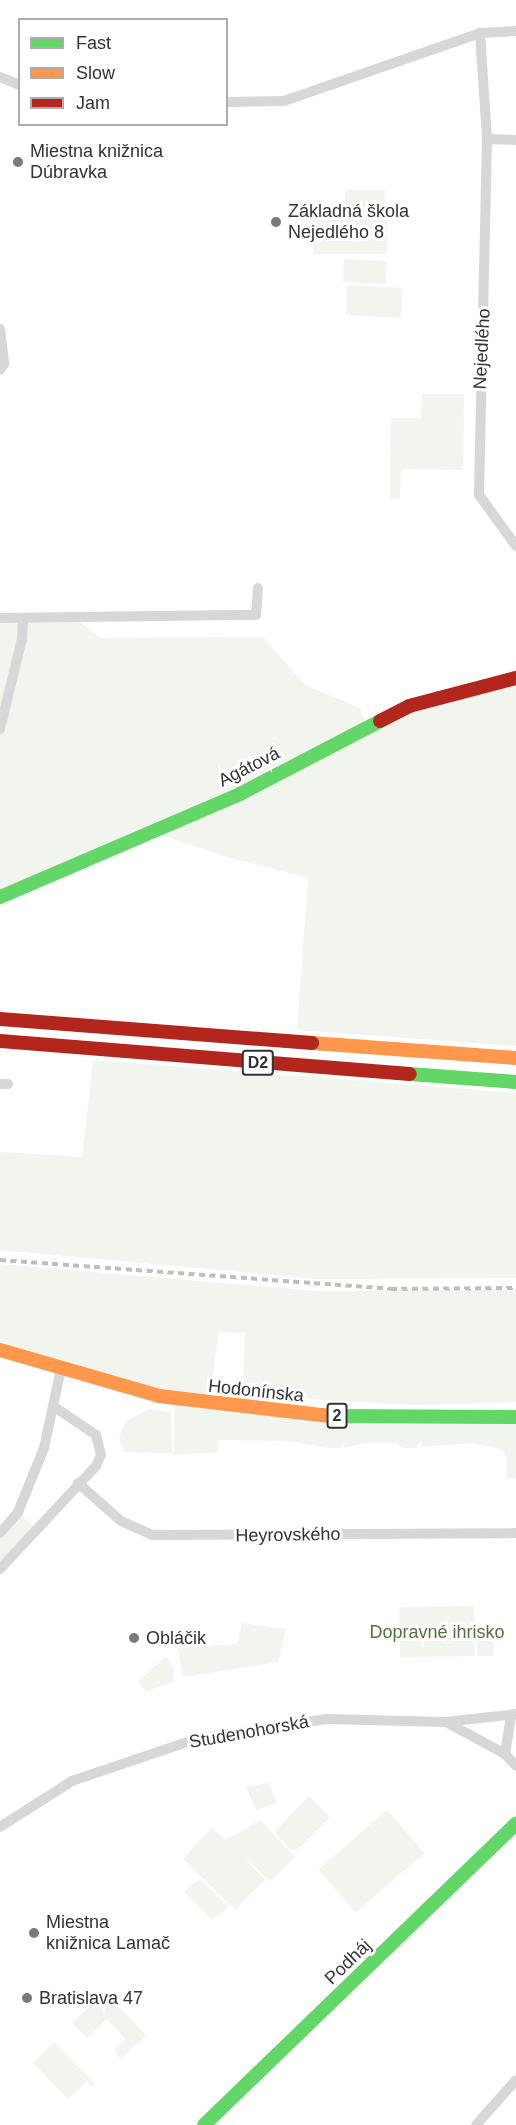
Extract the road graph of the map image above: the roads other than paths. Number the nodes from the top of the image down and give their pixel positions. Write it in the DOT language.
graph roads {
  1 [pos="516,31"];
  2 [pos="480,33"];
  3 [pos="0,77"];
  4 [pos="18,84"];
  5 [pos="228,102"];
  6 [pos="487,139"];
  7 [pos="516,140"];
  8 [pos="0,329"];
  9 [pos="0,370"];
  10 [pos="516,546"];
  11 [pos="258,588"];
  12 [pos="0,618"];
  13 [pos="23,618"];
  14 [pos="516,678"];
  15 [pos="0,729"];
  16 [pos="0,897"];
  17 [pos="0,1019"];
  18 [pos="0,1041"];
  19 [pos="516,1058"];
  20 [pos="516,1082"];
  21 [pos="0,1350"];
  22 [pos="61,1370"];
  23 [pos="56,1408"];
  24 [pos="516,1417"];
  25 [pos="78,1483"];
  26 [pos="0,1533"];
  27 [pos="516,1533"];
  28 [pos="0,1569"];
  29 [pos="514,1715"];
  30 [pos="446,1722"];
  31 [pos="505,1754"];
  32 [pos="516,1766"];
  33 [pos="516,1824"];
  34 [pos="0,1827"];
  35 [pos="516,2080"];
  36 [pos="204,2125"];
  37 [pos="476,2125"];
  1 -- 2 [label="street"];
  2 -- 5 [label="street"];
  2 -- 6 [label="street, Nejedlého"];
  3 -- 4 [label="street"];
  6 -- 7 [label="street"];
  6 -- 10 [label="street, Nejedlého"];
  8 -- 9 [label="street"];
  11 -- 13 [label="street"];
  12 -- 13 [label="street"];
  13 -- 15 [label="street"];
  14 -- 16 [label="main road, Agátová"];
  17 -- 19 [label="main road, D2"];
  18 -- 20 [label="main road, D2"];
  21 -- 22 [label="main road, Hodonínska / 2"];
  22 -- 23 [label="street"];
  22 -- 24 [label="main road, Hodonínska / 2"];
  23 -- 25 [label="street"];
  23 -- 26 [label="street"];
  25 -- 27 [label="street, Heyrovského"];
  25 -- 28 [label="street"];
  29 -- 30 [label="street, Studenohorská"];
  29 -- 31 [label="street, Studenohorská"];
  30 -- 31 [label="street, Studenohorská"];
  30 -- 34 [label="street, Studenohorská"];
  31 -- 32 [label="street, Studenohorská"];
  33 -- 36 [label="main road, Podháj"];
  35 -- 37 [label="street"];
}
